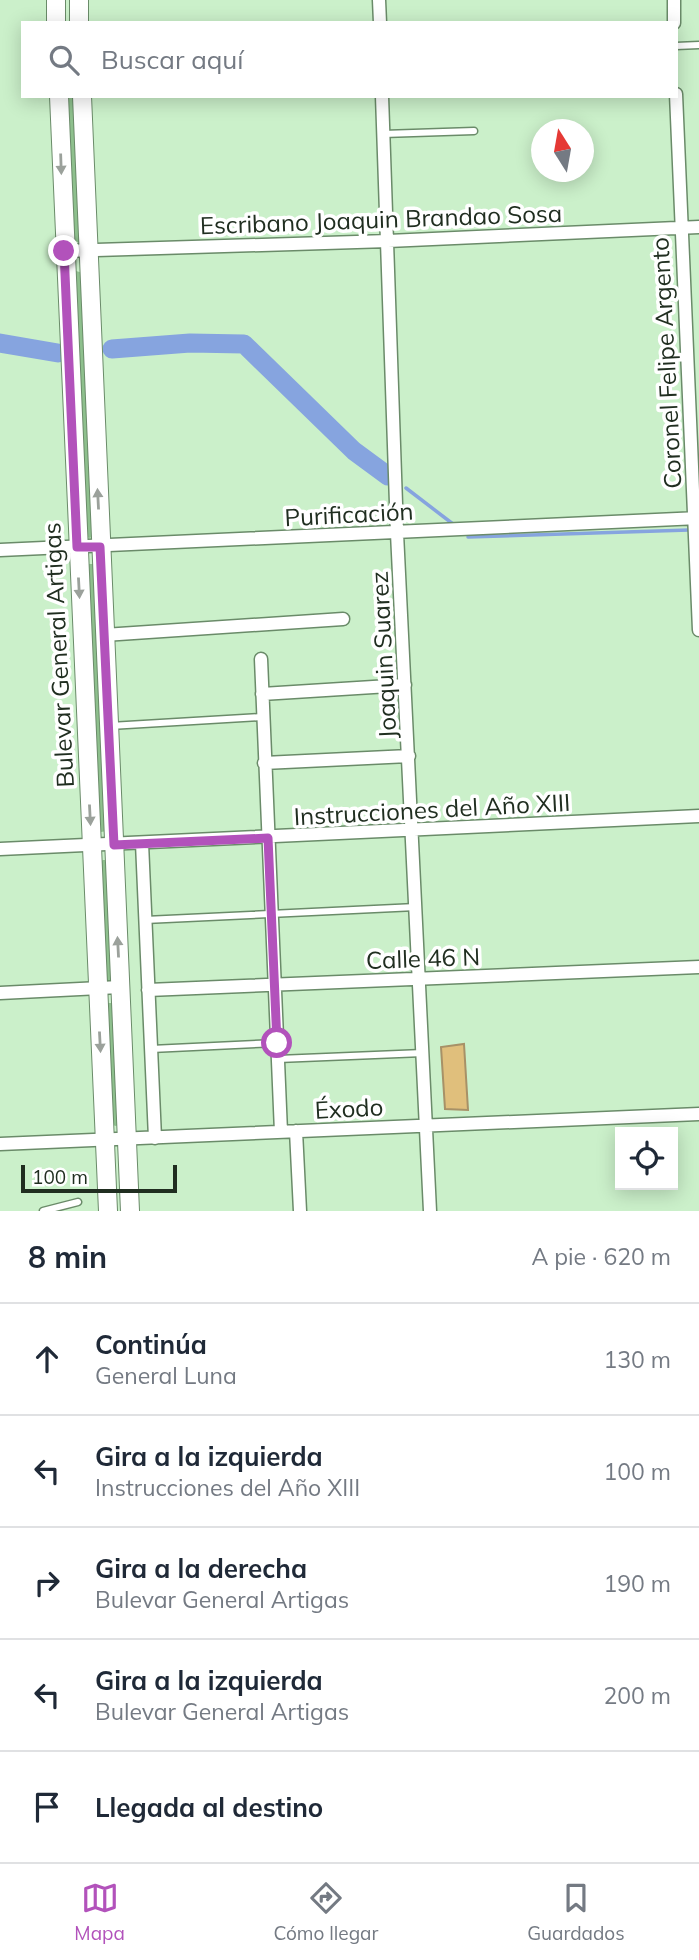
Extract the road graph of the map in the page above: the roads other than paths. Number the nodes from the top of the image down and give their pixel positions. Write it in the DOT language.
graph roads {
  1 [pos="56,0"];
  2 [pos="79,0"];
  3 [pos="379,0"];
  4 [pos="674,0"];
  5 [pos="57,21"];
  6 [pos="79,21"];
  7 [pos="380,21"];
  8 [pos="674,21"];
  9 [pos="699,45"];
  10 [pos="678,46"];
  11 [pos="59,98"];
  12 [pos="82,98"];
  13 [pos="382,98"];
  14 [pos="676,98"];
  15 [pos="474,131"];
  16 [pos="383,134"];
  17 [pos="699,227"];
  18 [pos="680,228"];
  19 [pos="388,241"];
  20 [pos="64,251"];
  21 [pos="87,251"];
  22 [pos="697,518"];
  23 [pos="397,533"];
  24 [pos="77,547"];
  25 [pos="100,547"];
  26 [pos="0,550"];
  27 [pos="343,619"];
  28 [pos="699,630"];
  29 [pos="104,635"];
  30 [pos="261,659"];
  31 [pos="405,685"];
  32 [pos="262,694"];
  33 [pos="262,717"];
  34 [pos="108,726"];
  35 [pos="409,756"];
  36 [pos="264,763"];
  37 [pos="699,816"];
  38 [pos="413,831"];
  39 [pos="268,838"];
  40 [pos="142,843"];
  41 [pos="91,845"];
  42 [pos="114,845"];
  43 [pos="0,849"];
  44 [pos="417,906"];
  45 [pos="271,914"];
  46 [pos="145,920"];
  47 [pos="699,967"];
  48 [pos="420,979"];
  49 [pos="275,985"];
  50 [pos="120,987"];
  51 [pos="98,989"];
  52 [pos="148,990"];
  53 [pos="0,993"];
  54 [pos="277,1043"];
  55 [pos="151,1049"];
  56 [pos="423,1053"];
  57 [pos="278,1059"];
  58 [pos="699,1114"];
  59 [pos="426,1125"];
  60 [pos="296,1131"];
  61 [pos="281,1132"];
  62 [pos="155,1138"];
  63 [pos="127,1139"];
  64 [pos="105,1140"];
  65 [pos="0,1144"];
  66 [pos="78,1202"];
  67 [pos="43,1211"];
  68 [pos="108,1211"];
  69 [pos="130,1211"];
  70 [pos="300,1211"];
  71 [pos="430,1211"];
  1 -- 5 [label="street"];
  2 -- 6 [label="street"];
  3 -- 7 [label="street"];
  4 -- 8 [label="street"];
  9 -- 10 [label="lane"];
  11 -- 20 [label="street, Bulevar General Artigas, one-way"];
  12 -- 21 [label="street, Bulevar General Artigas"];
  13 -- 16 [label="street, Joaquin Suarez"];
  14 -- 18 [label="street, Coronel Felipe Argento"];
  15 -- 16 [label="lane"];
  16 -- 19 [label="street, Joaquin Suarez"];
  17 -- 18 [label="street, Escribano Joaquin Brandao Sosa"];
  18 -- 19 [label="street, Escribano Joaquin Brandao Sosa"];
  18 -- 22 [label="street, Coronel Felipe Argento"];
  19 -- 21 [label="street, Escribano Joaquin Brandao Sosa"];
  19 -- 23 [label="street, Joaquin Suarez"];
  20 -- 21 [label="street, Escribano Joaquin Brandao Sosa"];
  20 -- 24 [label="street, Bulevar General Artigas"];
  25 -- 21 [label="street, Bulevar General Artigas, one-way"];
  22 -- 23 [label="street, Purificación"];
  22 -- 28 [label="street, Coronel Felipe Argento"];
  23 -- 25 [label="street, Purificación"];
  23 -- 31 [label="street, Joaquin Suarez"];
  24 -- 25 [label="street, Purificación"];
  24 -- 26 [label="street, Purificación"];
  24 -- 41 [label="street, Bulevar General Artigas, one-way"];
  25 -- 29 [label="street, Bulevar General Artigas"];
  27 -- 29 [label="street"];
  29 -- 34 [label="street, Bulevar General Artigas"];
  30 -- 32 [label="street"];
  31 -- 32 [label="street"];
  31 -- 35 [label="street, Joaquin Suarez"];
  32 -- 33 [label="street"];
  33 -- 34 [label="lane"];
  33 -- 36 [label="street"];
  34 -- 42 [label="street, Bulevar General Artigas"];
  35 -- 36 [label="street"];
  35 -- 38 [label="street, Joaquin Suarez"];
  36 -- 39 [label="street"];
  37 -- 38 [label="street, Instrucciones del Año XIII"];
  38 -- 39 [label="street, Instrucciones del Año XIII"];
  38 -- 44 [label="street, Joaquin Suarez"];
  39 -- 40 [label="street, Instrucciones del Año XIII"];
  39 -- 45 [label="street"];
  40 -- 42 [label="street, Instrucciones del Año XIII"];
  40 -- 46 [label="street"];
  41 -- 42 [label="street, Instrucciones del Año XIII"];
  41 -- 43 [label="street, Instrucciones del Año XIII"];
  41 -- 51 [label="street, Bulevar General Artigas"];
  50 -- 42 [label="street, Bulevar General Artigas, one-way"];
  44 -- 45 [label="lane"];
  44 -- 48 [label="street, Joaquin Suarez"];
  45 -- 46 [label="lane"];
  45 -- 49 [label="street"];
  46 -- 52 [label="street"];
  47 -- 48 [label="street, Calle 46 N"];
  48 -- 49 [label="street, Calle 46 N"];
  48 -- 56 [label="street, Joaquin Suarez"];
  49 -- 52 [label="street, Calle 46 N"];
  49 -- 54 [label="street"];
  50 -- 51 [label="street"];
  50 -- 63 [label="street, Bulevar General Artigas"];
  51 -- 53 [label="street"];
  51 -- 64 [label="street, Bulevar General Artigas, one-way"];
  52 -- 55 [label="street"];
  54 -- 55 [label="lane"];
  54 -- 57 [label="street"];
  55 -- 62 [label="street"];
  56 -- 57 [label="lane"];
  56 -- 59 [label="street, Joaquin Suarez"];
  57 -- 61 [label="street"];
  58 -- 59 [label="street, Éxodo"];
  59 -- 60 [label="street, Éxodo"];
  59 -- 71 [label="street, Joaquin Suarez"];
  60 -- 61 [label="street, Éxodo"];
  60 -- 70 [label="street"];
  61 -- 62 [label="street, Éxodo"];
  62 -- 63 [label="street, Éxodo"];
  63 -- 64 [label="street, Éxodo"];
  63 -- 69 [label="street, Bulevar General Artigas"];
  64 -- 65 [label="street, Éxodo"];
  64 -- 68 [label="street, Bulevar General Artigas"];
  66 -- 67 [label="lane"];
}
